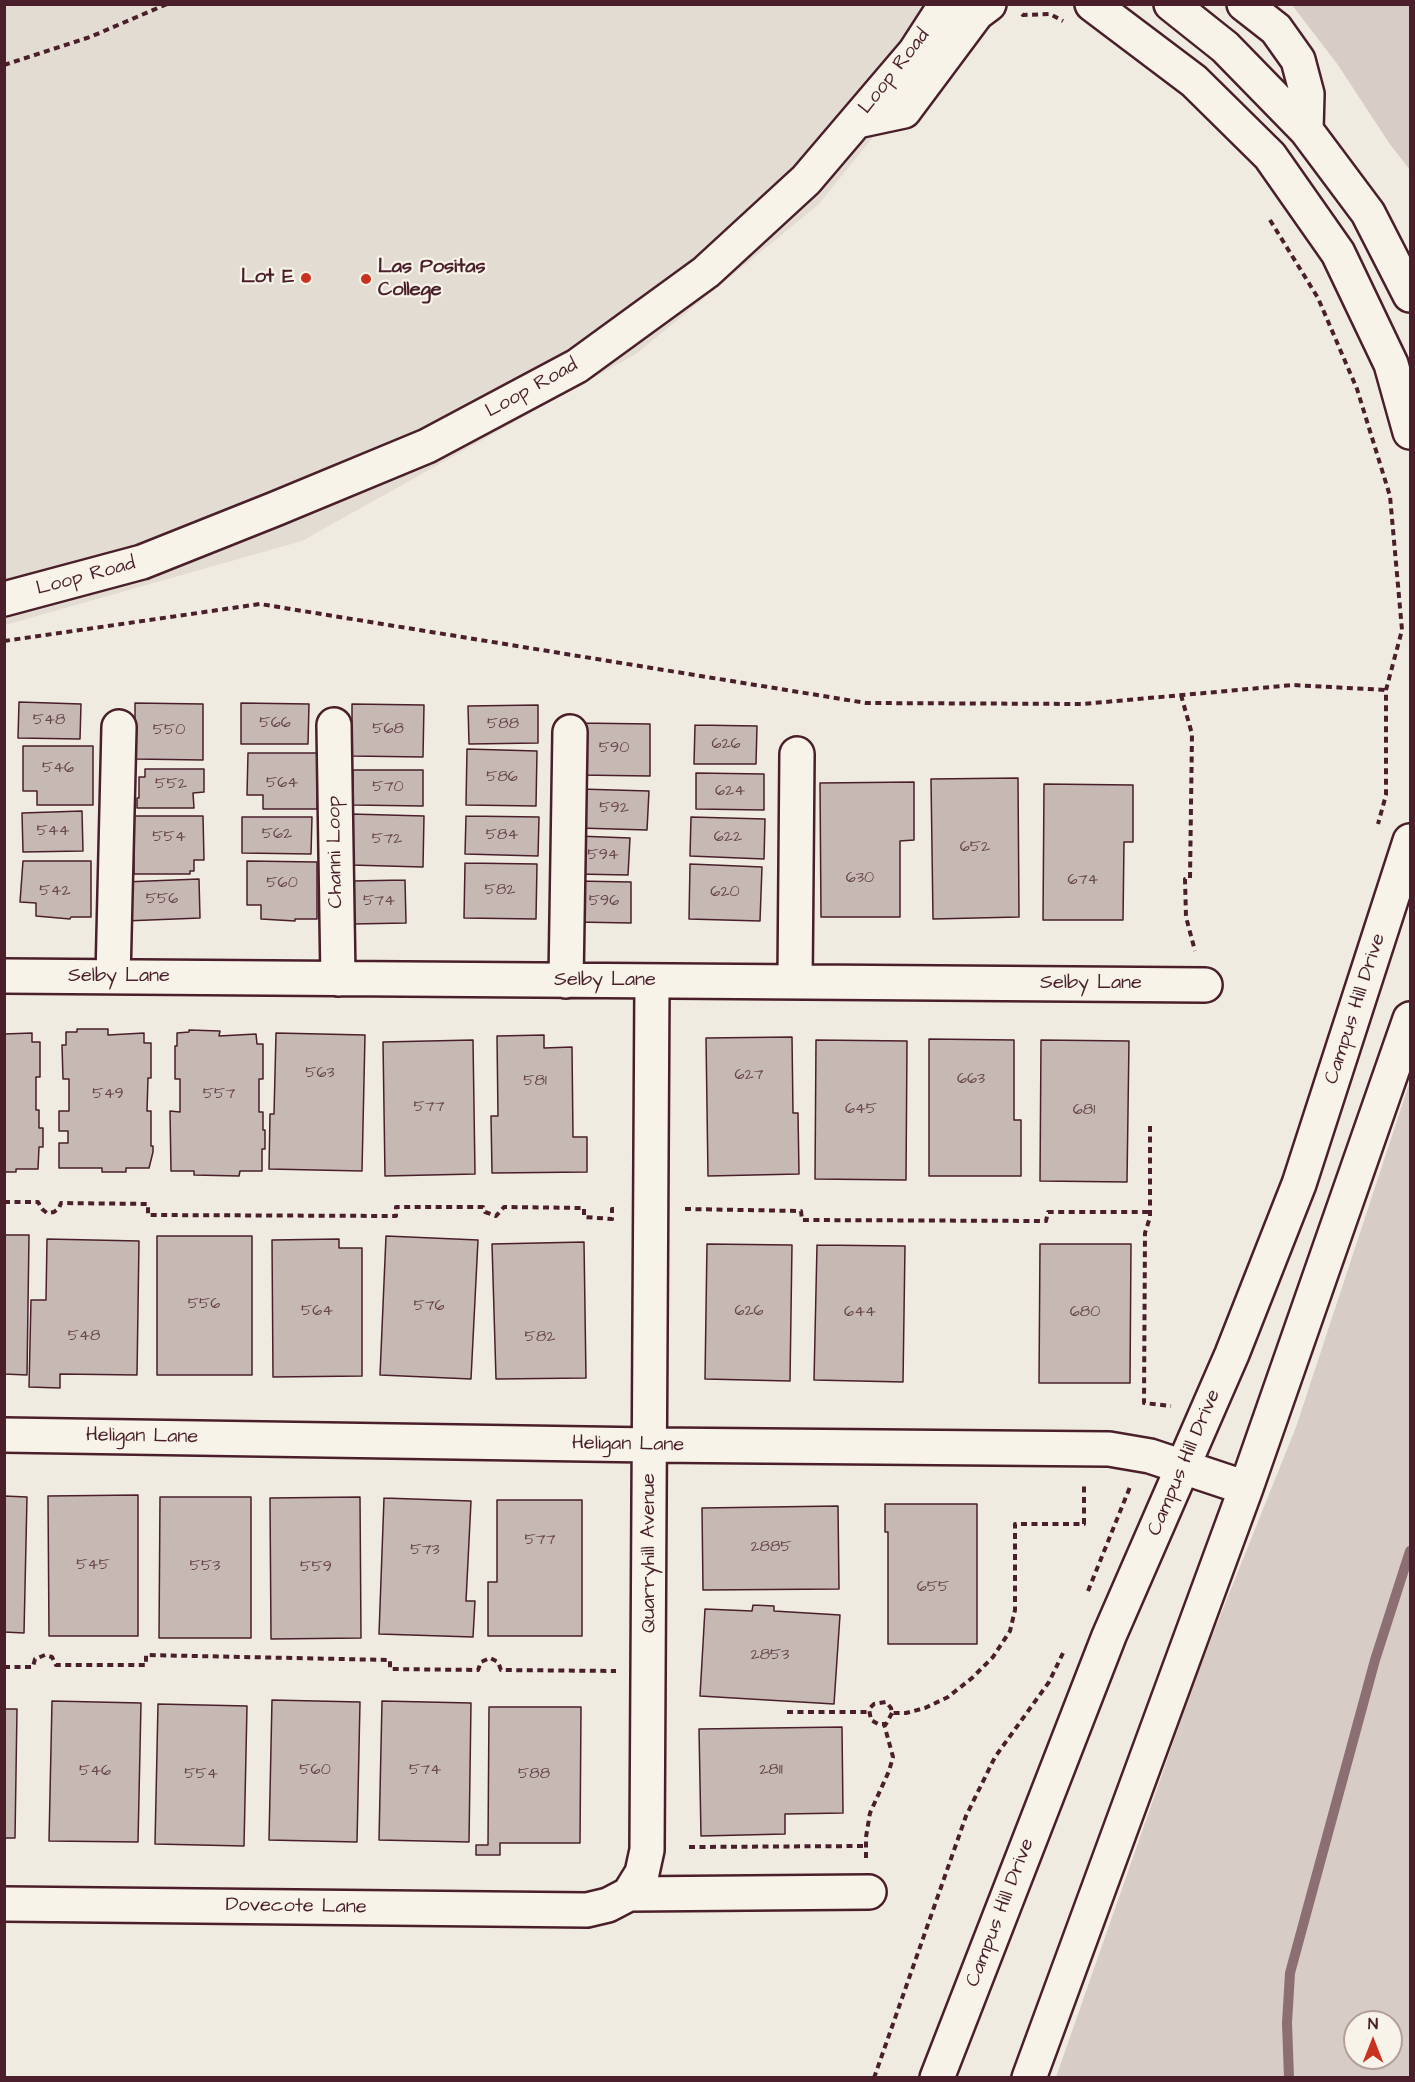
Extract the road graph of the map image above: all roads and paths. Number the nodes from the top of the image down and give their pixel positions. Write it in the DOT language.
graph roads {
  1 [pos="167,4"];
  2 [pos="946,4"];
  3 [pos="989,4"];
  4 [pos="1171,4"];
  5 [pos="1245,4"];
  6 [pos="1079,14"];
  7 [pos="1023,15"];
  8 [pos="4,65"];
  9 [pos="856,121"];
  10 [pos="1306,130"];
  11 [pos="1264,211"];
  12 [pos="1410,295"];
  13 [pos="1410,432"];
  14 [pos="4,599"];
  15 [pos="4,640"];
  16 [pos="1386,690"];
  17 [pos="1181,695"];
  18 [pos="334,725"];
  19 [pos="119,727"];
  20 [pos="570,732"];
  21 [pos="797,754"];
  22 [pos="1377,828"];
  23 [pos="1410,841"];
  24 [pos="4,976"];
  25 [pos="113,977"];
  26 [pos="338,979"];
  27 [pos="566,981"];
  28 [pos="652,981"];
  29 [pos="795,982"];
  30 [pos="1205,985"];
  31 [pos="1410,1019"];
  32 [pos="1150,1126"];
  33 [pos="4,1202"];
  34 [pos="652,1209"];
  35 [pos="1150,1212"];
  36 [pos="1175,1396"];
  37 [pos="4,1435"];
  38 [pos="651,1445"];
  39 [pos="1185,1466"];
  40 [pos="1084,1485"];
  41 [pos="1246,1488"];
  42 [pos="1127,1492"];
  43 [pos="1085,1600"];
  44 [pos="1068,1641"];
  45 [pos="4,1667"];
  46 [pos="650,1671"];
  47 [pos="787,1712"];
  48 [pos="869,1712"];
  49 [pos="892,1713"];
  50 [pos="884,1724"];
  51 [pos="866,1846"];
  52 [pos="689,1847"];
  53 [pos="868,1892"];
  54 [pos="629,1894"];
  55 [pos="4,1904"];
  56 [pos="874,2078"];
  57 [pos="937,2078"];
  58 [pos="1029,2078"];
  1 -- 8 [label="path"];
  2 -- 9 [label="street, Loop Road"];
  3 -- 9 [label="street"];
  4 -- 10 [label="street"];
  5 -- 10 [label="street"];
  6 -- 7 [label="path"];
  6 -- 13 [label="street"];
  9 -- 14 [label="street, Loop Road"];
  10 -- 12 [label="street"];
  11 -- 16 [label="path"];
  15 -- 17 [label="path"];
  16 -- 17 [label="path"];
  16 -- 22 [label="path"];
  17 -- 30 [label="path"];
  18 -- 26 [label="street, Channi Loop"];
  19 -- 25 [label="street"];
  20 -- 27 [label="street"];
  21 -- 29 [label="street"];
  23 -- 39 [label="street, Campus Hill Drive"];
  24 -- 25 [label="street, Selby Lane"];
  25 -- 26 [label="street, Selby Lane"];
  26 -- 27 [label="street, Selby Lane"];
  27 -- 28 [label="street, Selby Lane"];
  28 -- 29 [label="street, Selby Lane"];
  28 -- 34 [label="street, Quarryhill Avenue"];
  29 -- 30 [label="street, Selby Lane"];
  31 -- 41 [label="street"];
  32 -- 35 [label="path"];
  33 -- 34 [label="path"];
  34 -- 35 [label="path"];
  34 -- 38 [label="street, Quarryhill Avenue"];
  35 -- 36 [label="path"];
  37 -- 38 [label="street, Heligan Lane"];
  38 -- 39 [label="street, Heligan Lane"];
  38 -- 46 [label="street, Quarryhill Avenue"];
  39 -- 41 [label="street, Heligan Lane"];
  39 -- 57 [label="street, Campus Hill Drive"];
  40 -- 49 [label="path"];
  41 -- 58 [label="street"];
  42 -- 43 [label="path"];
  44 -- 56 [label="path"];
  45 -- 46 [label="path"];
  46 -- 54 [label="street, Quarryhill Avenue"];
  47 -- 48 [label="path"];
  48 -- 49 [label="path"];
  48 -- 50 [label="path"];
  49 -- 50 [label="path"];
  50 -- 51 [label="path"];
  51 -- 52 [label="path"];
  51 -- 53 [label="path"];
  53 -- 54 [label="street"];
  54 -- 55 [label="street, Dovecote Lane"];
}
